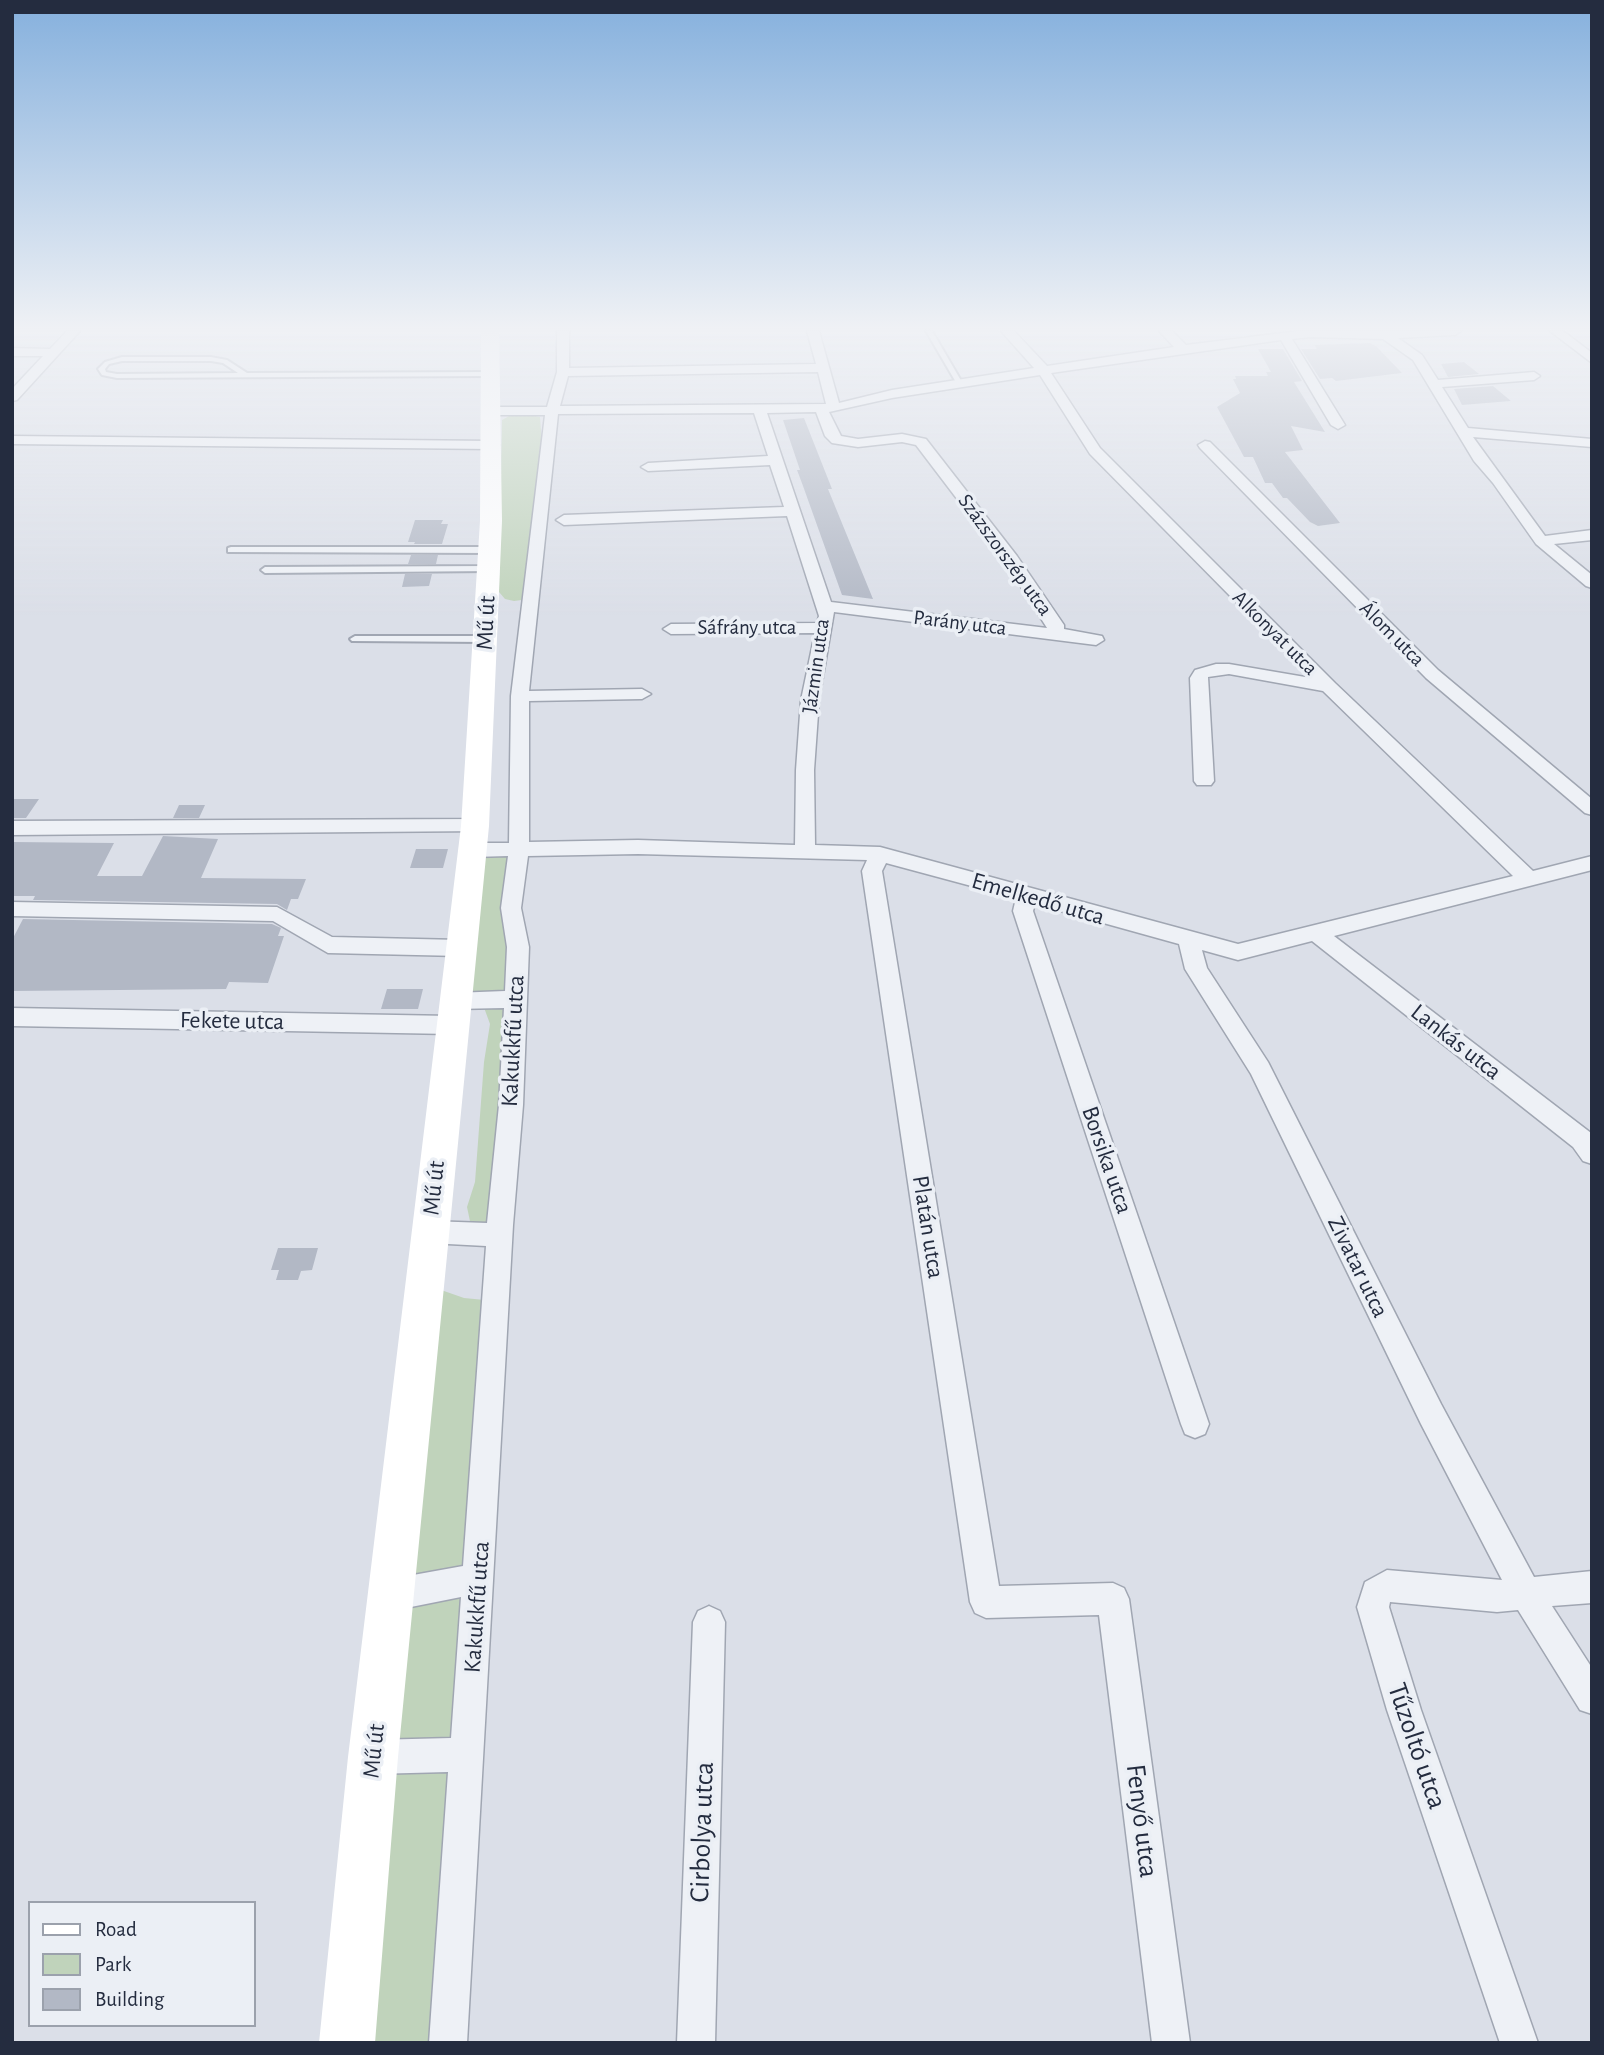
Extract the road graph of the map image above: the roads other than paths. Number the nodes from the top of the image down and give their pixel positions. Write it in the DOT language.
graph roads {
  1 [pos="496,427"];
  2 [pos="550,427"];
  3 [pos="765,427"];
  4 [pos="831,427"];
  5 [pos="1080,427"];
  6 [pos="1461,427"];
  7 [pos="492,428"];
  8 [pos="1464,432"];
  9 [pos="12,440"];
  10 [pos="1592,443"];
  11 [pos="1205,445"];
  12 [pos="775,460"];
  13 [pos="648,467"];
  14 [pos="791,511"];
  15 [pos="564,520"];
  16 [pos="1592,535"];
  17 [pos="1541,541"];
  18 [pos="230,550"];
  19 [pos="489,559"];
  20 [pos="265,570"];
  21 [pos="1592,583"];
  22 [pos="824,606"];
  23 [pos="823,628"];
  24 [pos="671,629"];
  25 [pos="1055,633"];
  26 [pos="355,639"];
  27 [pos="486,639"];
  28 [pos="1096,640"];
  29 [pos="1329,687"];
  30 [pos="642,694"];
  31 [pos="520,696"];
  32 [pos="1204,781"];
  33 [pos="1592,809"];
  34 [pos="12,828"];
  35 [pos="474,838"];
  36 [pos="519,848"];
  37 [pos="805,850"];
  38 [pos="880,854"];
  39 [pos="1587,871"];
  40 [pos="1528,878"];
  41 [pos="1027,896"];
  42 [pos="12,909"];
  43 [pos="1317,934"];
  44 [pos="1189,940"];
  45 [pos="460,948"];
  46 [pos="514,999"];
  47 [pos="453,1013"];
  48 [pos="12,1017"];
  49 [pos="1592,1154"];
  50 [pos="429,1232"];
  51 [pos="499,1234"];
  52 [pos="1195,1424"];
  53 [pos="479,1578"];
  54 [pos="1592,1587"];
  55 [pos="390,1595"];
  56 [pos="1527,1595"];
  57 [pos="1113,1599"];
  58 [pos="709,1622"];
  59 [pos="1592,1698"];
  60 [pos="467,1754"];
  61 [pos="373,1757"];
  62 [pos="347,2043"];
  63 [pos="447,2043"];
  64 [pos="696,2043"];
  65 [pos="1171,2043"];
  66 [pos="1519,2043"];
  1 -- 7 [label="street"];
  2 -- 31 [label="street, Kakukkfű utca"];
  3 -- 12 [label="street, Jázmin utca"];
  4 -- 25 [label="street, Százszorszép utca"];
  5 -- 29 [label="street, Alkonyat utca"];
  6 -- 8 [label="street"];
  7 -- 9 [label="street"];
  7 -- 19 [label="street, Mű út"];
  8 -- 10 [label="street"];
  8 -- 17 [label="street"];
  11 -- 33 [label="street, Álom utca"];
  12 -- 13 [label="street"];
  12 -- 14 [label="street, Jázmin utca"];
  14 -- 15 [label="street"];
  14 -- 22 [label="street, Jázmin utca"];
  16 -- 17 [label="street"];
  17 -- 21 [label="street"];
  18 -- 19 [label="lane"];
  19 -- 20 [label="lane"];
  19 -- 27 [label="street, Mű út"];
  22 -- 23 [label="street, Jázmin utca"];
  22 -- 25 [label="street, Parány utca"];
  23 -- 24 [label="street, Sáfrány utca"];
  23 -- 37 [label="street, Jázmin utca"];
  25 -- 28 [label="street, Parány utca"];
  26 -- 27 [label="lane"];
  27 -- 35 [label="street, Mű út"];
  29 -- 32 [label="street"];
  29 -- 40 [label="street, Alkonyat utca"];
  30 -- 31 [label="street"];
  31 -- 36 [label="street, Kakukkfű utca"];
  34 -- 35 [label="street"];
  35 -- 36 [label="street, Emelkedő utca"];
  35 -- 45 [label="street, Mű út"];
  36 -- 37 [label="street, Emelkedő utca"];
  36 -- 46 [label="street, Kakukkfű utca"];
  37 -- 38 [label="street, Emelkedő utca"];
  38 -- 41 [label="street, Emelkedő utca"];
  38 -- 57 [label="street, Platán utca"];
  39 -- 40 [label="street, Emelkedő utca"];
  40 -- 43 [label="street, Emelkedő utca"];
  41 -- 44 [label="street, Emelkedő utca"];
  41 -- 52 [label="street, Borsika utca"];
  42 -- 45 [label="street"];
  43 -- 44 [label="street, Emelkedő utca"];
  43 -- 49 [label="street, Lankás utca"];
  44 -- 56 [label="street, Zivatar utca"];
  45 -- 47 [label="street, Mű út"];
  46 -- 47 [label="street, Fekete utca"];
  46 -- 51 [label="street, Kakukkfű utca"];
  47 -- 48 [label="street, Fekete utca"];
  47 -- 50 [label="street, Mű út"];
  50 -- 51 [label="street"];
  50 -- 55 [label="street, Mű út"];
  51 -- 53 [label="street, Kakukkfű utca"];
  53 -- 55 [label="street"];
  53 -- 60 [label="street, Kakukkfű utca"];
  54 -- 56 [label="street"];
  55 -- 61 [label="street, Mű út"];
  56 -- 59 [label="street, Zivatar utca"];
  56 -- 66 [label="street, Tűzoltó utca"];
  57 -- 65 [label="street, Fenyő utca"];
  58 -- 64 [label="street, Cirbolya utca"];
  60 -- 61 [label="street"];
  60 -- 63 [label="street, Kakukkfű utca"];
  61 -- 62 [label="street, Mű út"];
}
